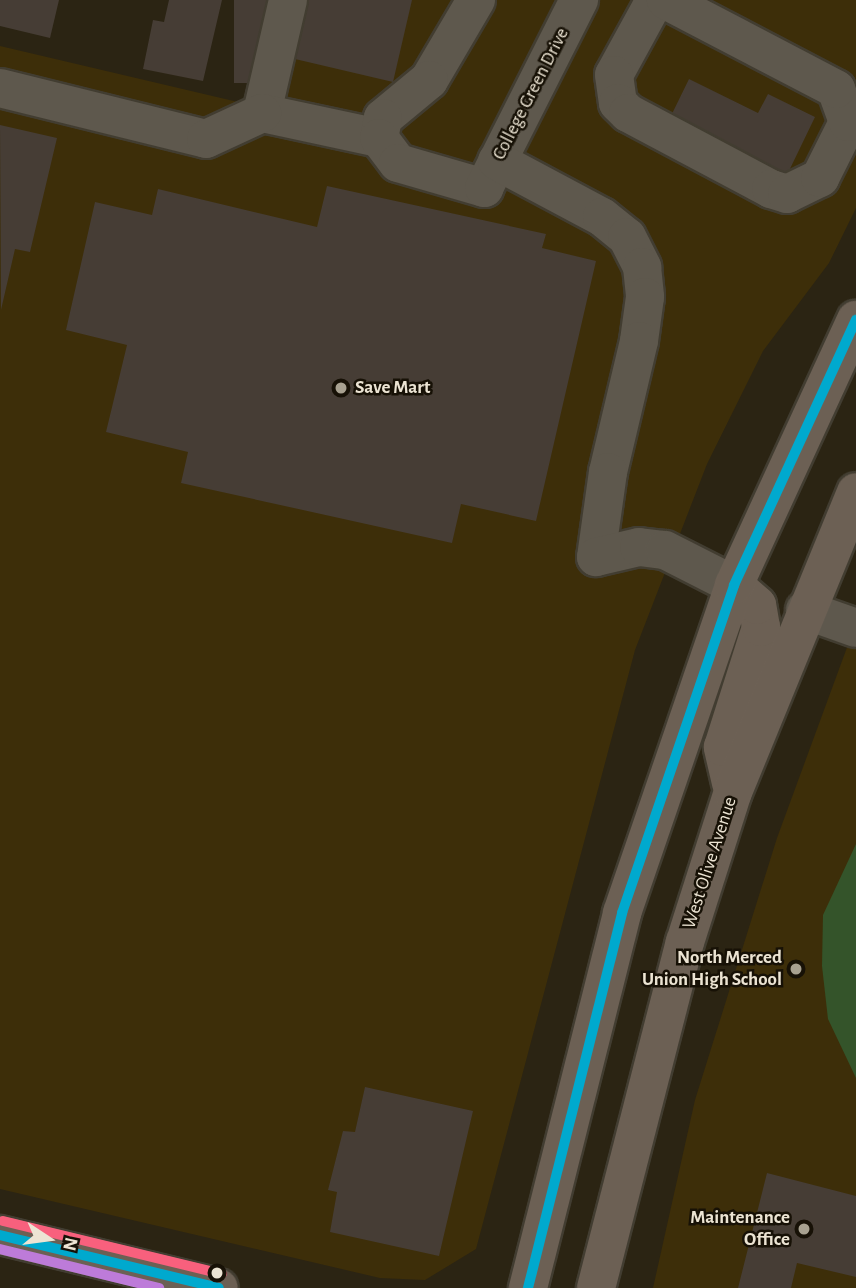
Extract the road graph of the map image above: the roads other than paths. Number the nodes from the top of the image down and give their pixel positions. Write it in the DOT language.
graph roads {
  1 [pos="288,0"];
  2 [pos="476,0"];
  3 [pos="579,0"];
  4 [pos="655,0"];
  5 [pos="666,0"];
  6 [pos="846,83"];
  7 [pos="0,88"];
  8 [pos="262,113"];
  9 [pos="379,138"];
  10 [pos="491,174"];
  11 [pos="856,320"];
  12 [pos="856,492"];
  13 [pos="734,585"];
  14 [pos="805,610"];
  15 [pos="856,628"];
  16 [pos="733,792"];
  17 [pos="0,1235"];
  18 [pos="219,1288"];
  19 [pos="528,1288"];
  20 [pos="596,1288"];
  1 -- 8 [label="street"];
  2 -- 9 [label="street"];
  3 -- 10 [label="street, College Green Drive"];
  4 -- 6 [label="street"];
  5 -- 6 [label="street"];
  7 -- 8 [label="street"];
  8 -- 9 [label="street"];
  9 -- 10 [label="street"];
  10 -- 13 [label="street"];
  11 -- 13 [label="main road"];
  12 -- 14 [label="main road, West Olive Avenue"];
  13 -- 16 [label="main road"];
  13 -- 19 [label="main road"];
  14 -- 15 [label="street"];
  14 -- 16 [label="main road, West Olive Avenue"];
  16 -- 20 [label="main road, West Olive Avenue"];
  17 -- 18 [label="main road"];
}
